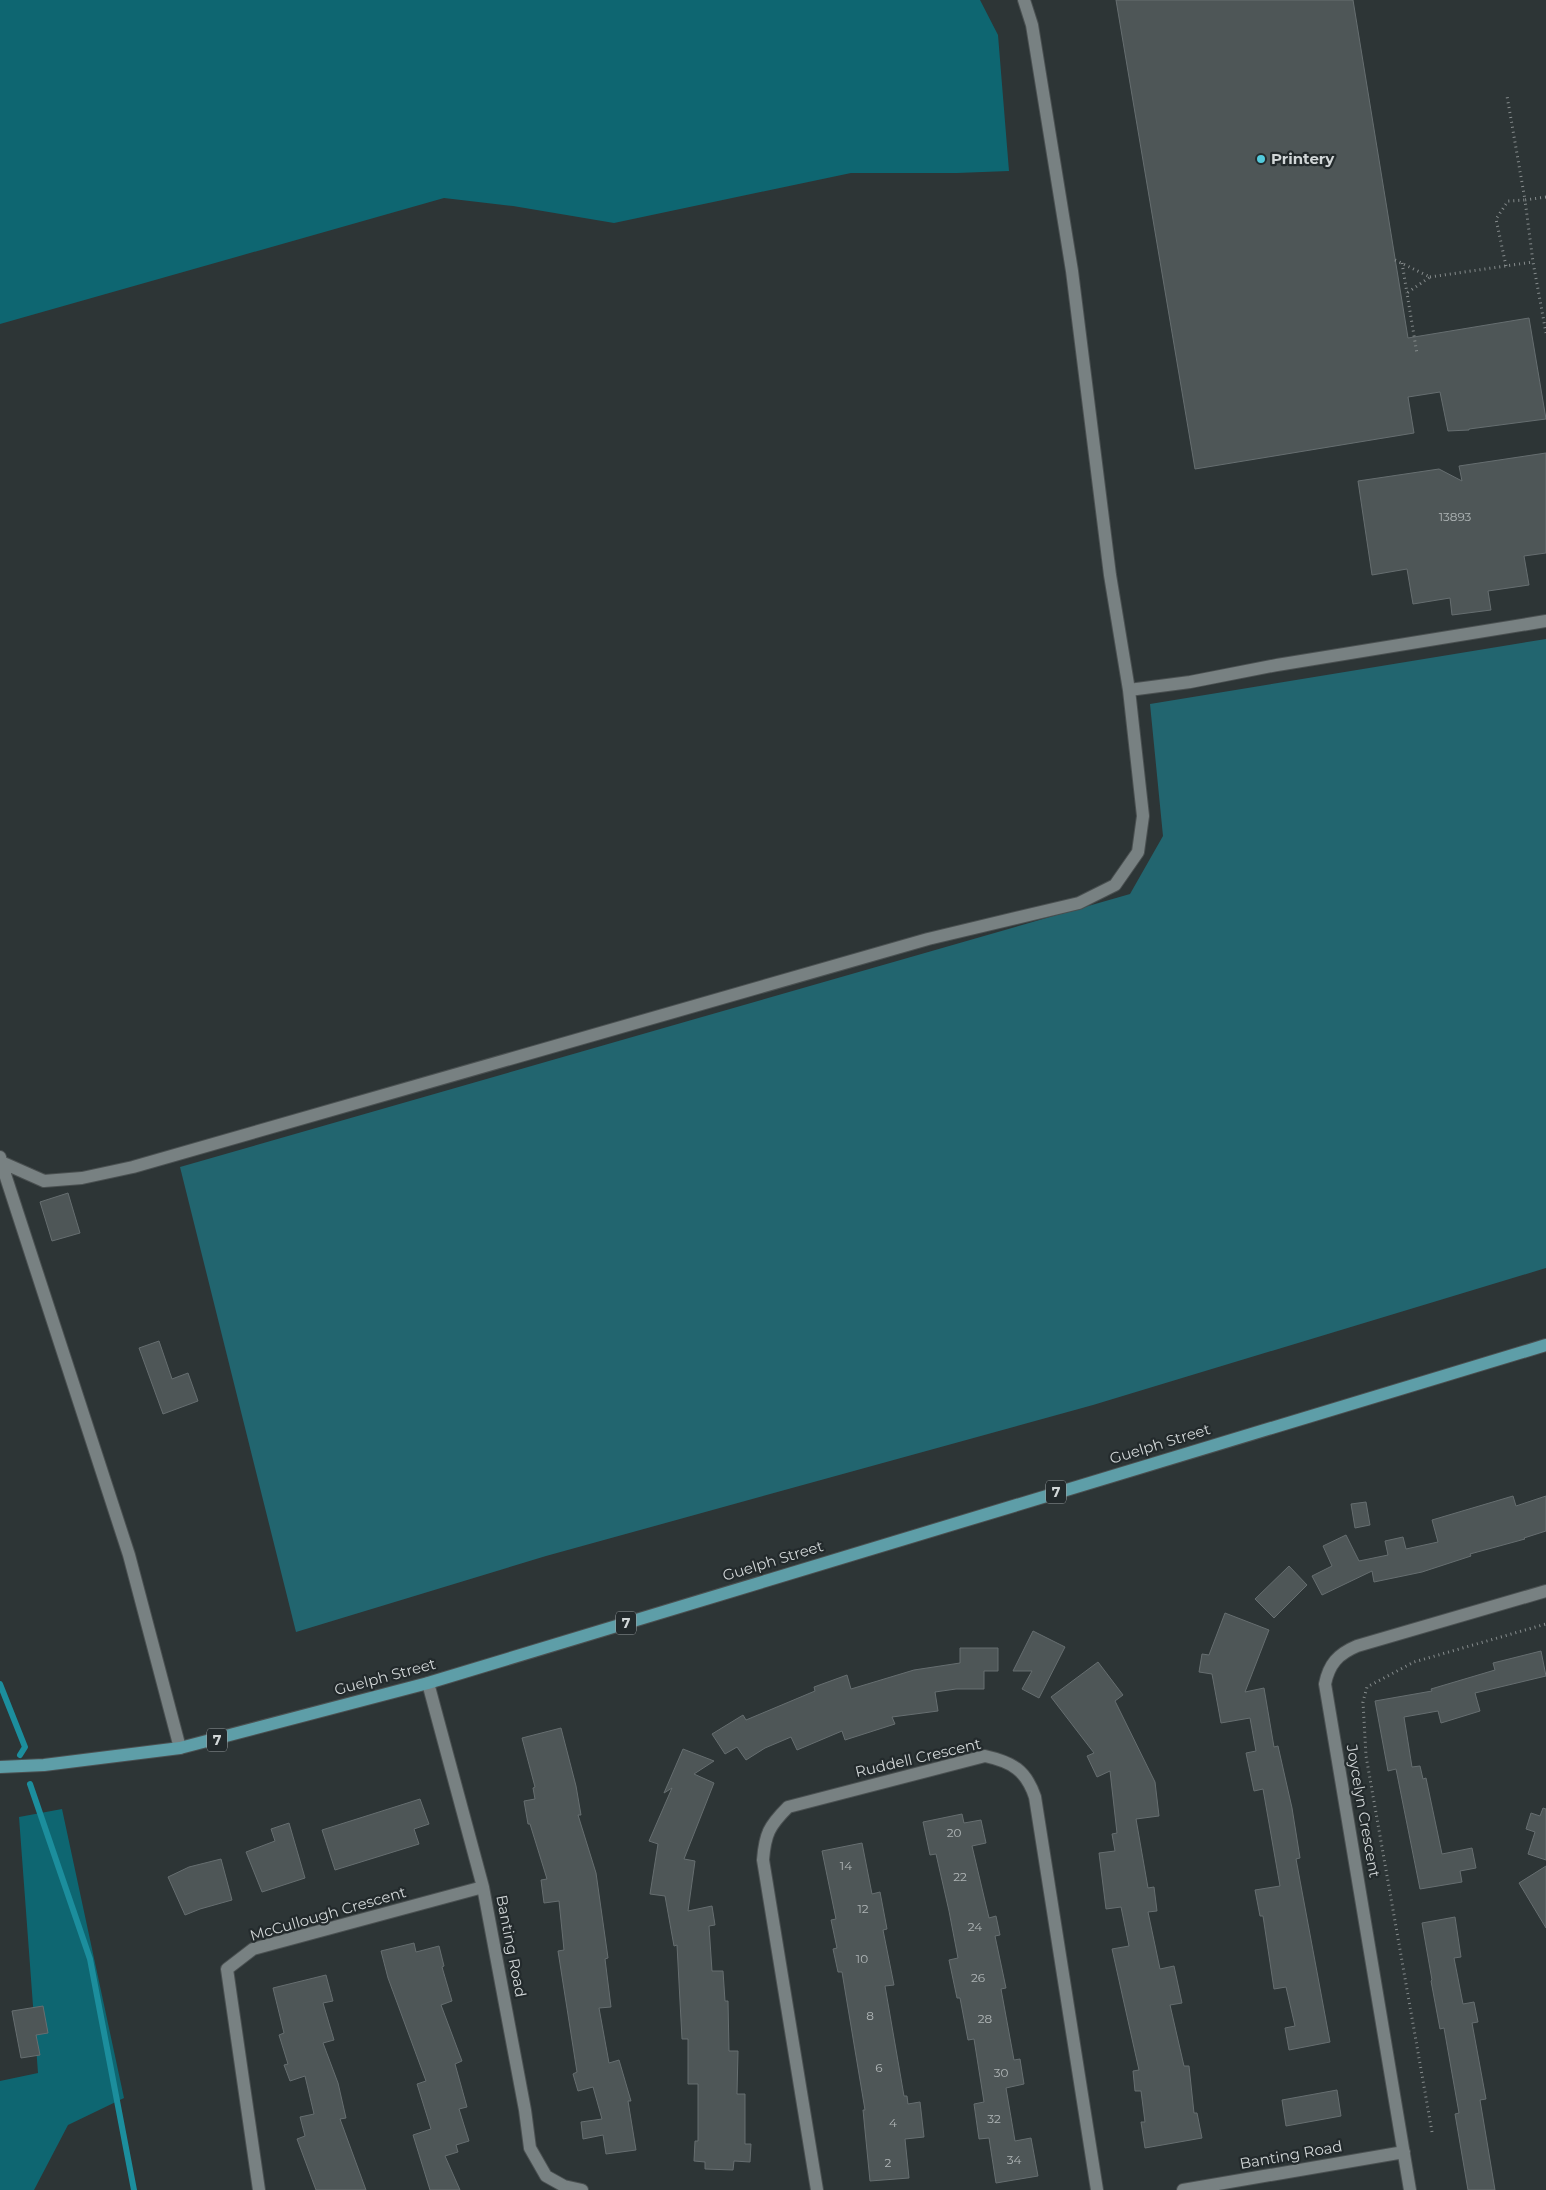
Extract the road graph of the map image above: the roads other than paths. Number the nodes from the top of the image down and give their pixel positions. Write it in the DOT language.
graph roads {
  1 [pos="1024,0"];
  2 [pos="1546,620"];
  3 [pos="1129,690"];
  4 [pos="0,1157"];
  5 [pos="1,1162"];
  6 [pos="1546,1345"];
  7 [pos="1546,1591"];
  8 [pos="428,1683"];
  9 [pos="180,1748"];
  10 [pos="0,1767"];
  11 [pos="483,1887"];
  12 [pos="1404,2152"];
  13 [pos="259,2190"];
  14 [pos="582,2190"];
  15 [pos="817,2190"];
  16 [pos="1097,2190"];
  17 [pos="1183,2190"];
  18 [pos="1410,2190"];
  1 -- 3 [label="street"];
  2 -- 3 [label="street"];
  3 -- 5 [label="street"];
  4 -- 5 [label="street"];
  5 -- 9 [label="street"];
  6 -- 8 [label="main road, Guelph Street / 7"];
  7 -- 12 [label="street, Joycelyn Crescent"];
  8 -- 9 [label="main road, Guelph Street / 7"];
  8 -- 11 [label="street, Banting Road"];
  9 -- 10 [label="main road, Guelph Street / 7"];
  11 -- 13 [label="street, McCullough Crescent"];
  11 -- 14 [label="street, Banting Road"];
  12 -- 17 [label="street, Banting Road"];
  12 -- 18 [label="street, Joycelyn Crescent"];
  15 -- 16 [label="street, Ruddell Crescent"];
}
